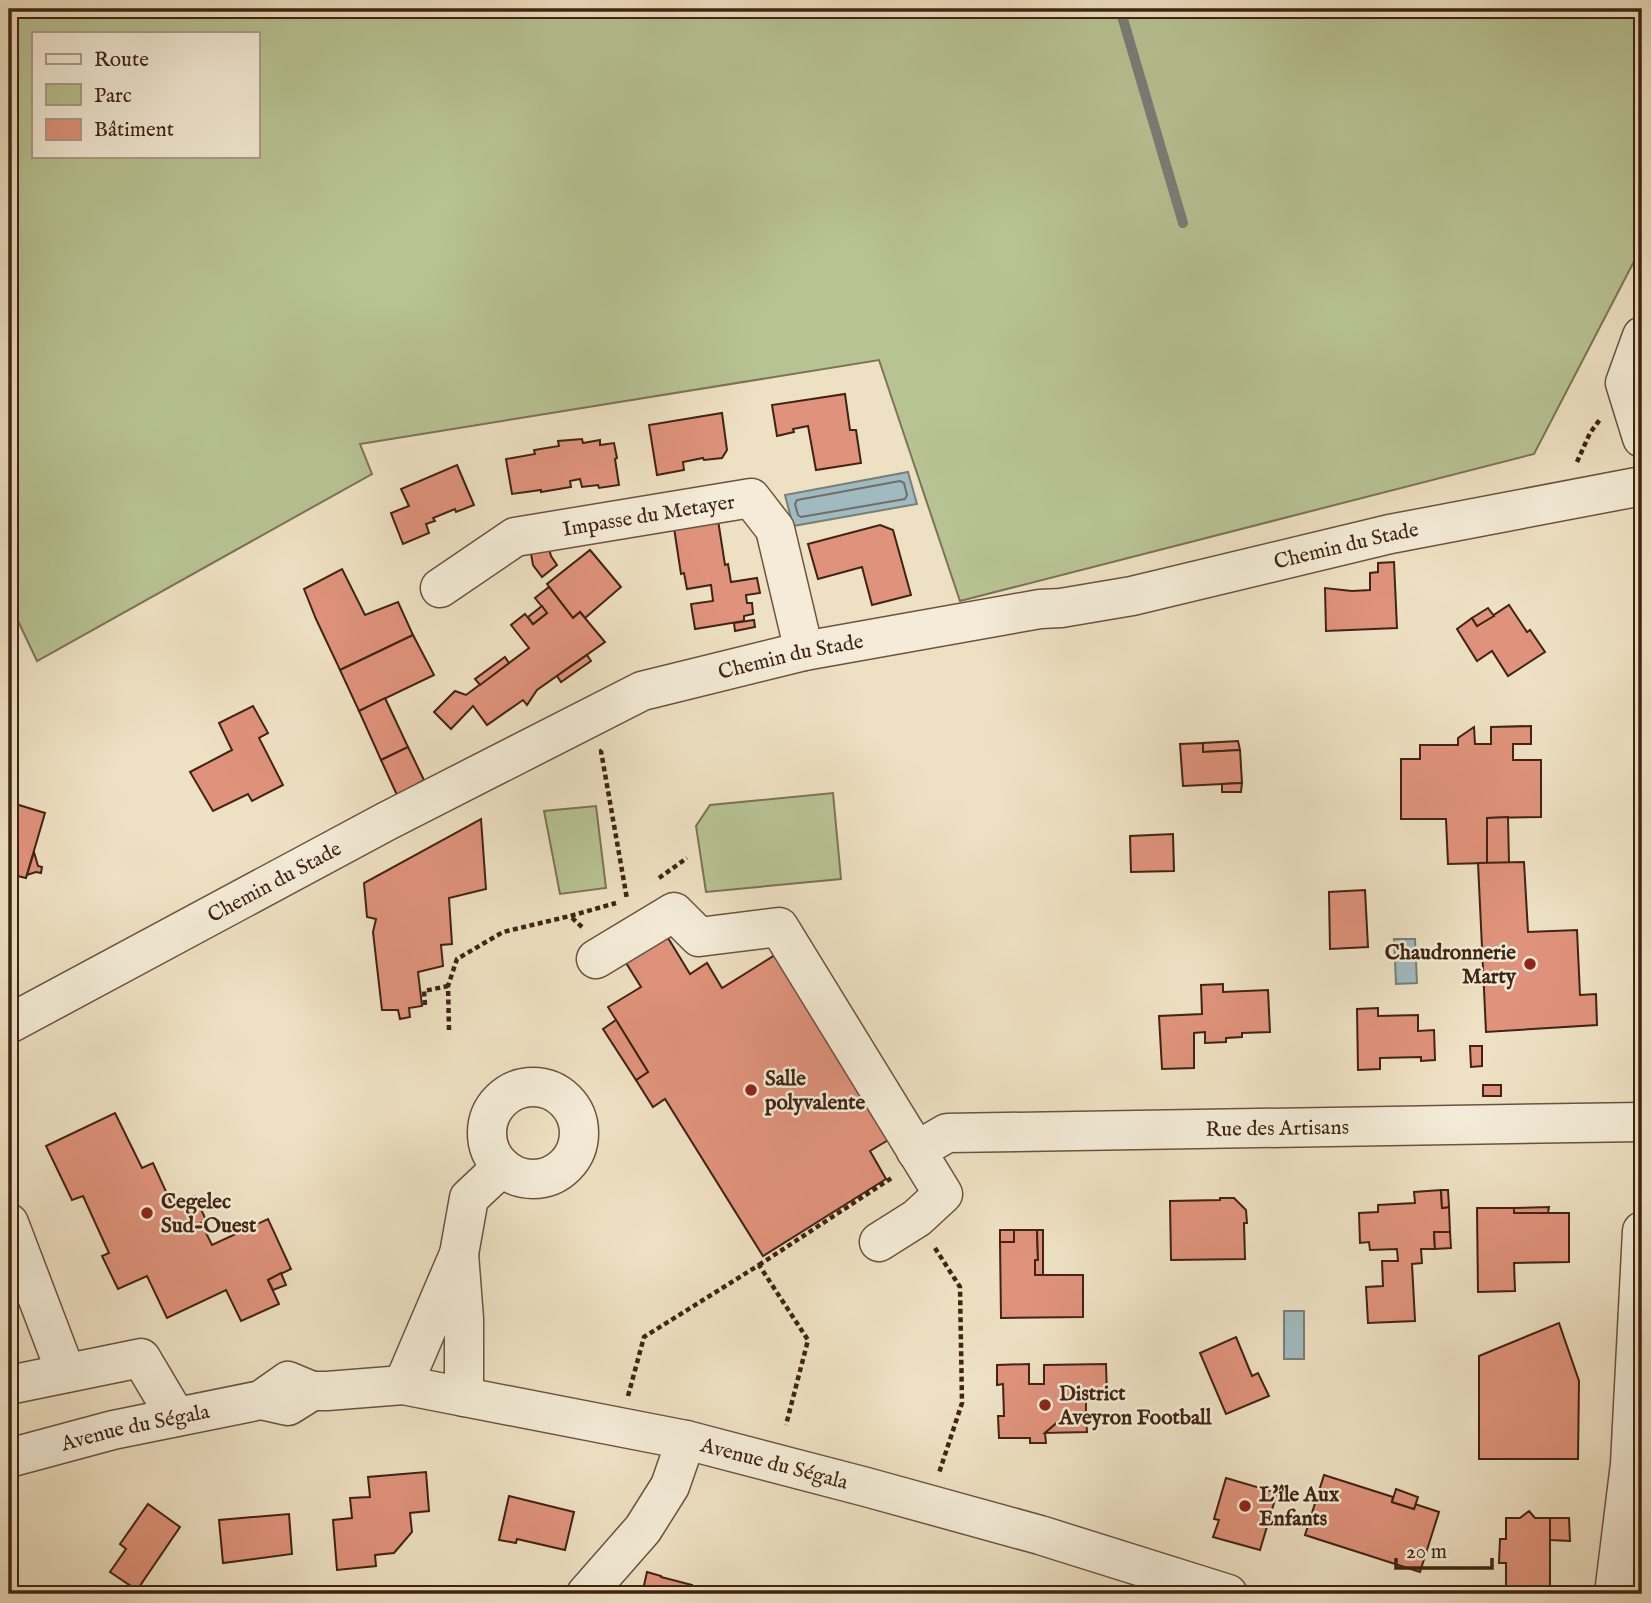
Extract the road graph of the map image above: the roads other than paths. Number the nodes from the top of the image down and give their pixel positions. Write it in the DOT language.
graph roads {
  1 [pos="1642,336"];
  2 [pos="1642,438"];
  3 [pos="1642,486"];
  4 [pos="440,588"];
  5 [pos="804,651"];
  6 [pos="596,959"];
  7 [pos="9,1024"];
  8 [pos="1642,1122"];
  9 [pos="916,1151"];
  10 [pos="502,1167"];
  11 [pos="9,1223"];
  12 [pos="1642,1231"];
  13 [pos="879,1242"];
  14 [pos="459,1254"];
  15 [pos="66,1373"];
  16 [pos="9,1385"];
  17 [pos="403,1385"];
  18 [pos="464,1397"];
  19 [pos="176,1417"];
  20 [pos="686,1440"];
  21 [pos="9,1458"];
  22 [pos="1636,1462"];
  23 [pos="586,1594"];
  24 [pos="1228,1594"];
  25 [pos="1614,1594"];
  1 -- 2 [label="street"];
  3 -- 5 [label="street, Chemin du Stade"];
  4 -- 5 [label="street, Impasse du Metayer"];
  5 -- 7 [label="street, Chemin du Stade"];
  6 -- 9 [label="street"];
  8 -- 9 [label="street, Rue des Artisans"];
  9 -- 13 [label="street"];
  10 -- 14 [label="street"];
  11 -- 15 [label="street"];
  12 -- 22 [label="street"];
  14 -- 17 [label="street"];
  14 -- 18 [label="street"];
  15 -- 16 [label="street"];
  15 -- 19 [label="street"];
  17 -- 18 [label="street, Avenue du Ségala"];
  17 -- 19 [label="street, Avenue du Ségala"];
  18 -- 20 [label="street, Avenue du Ségala"];
  19 -- 21 [label="street, Avenue du Ségala"];
  20 -- 23 [label="street"];
  20 -- 24 [label="street, Avenue du Ségala"];
  22 -- 25 [label="street"];
}
